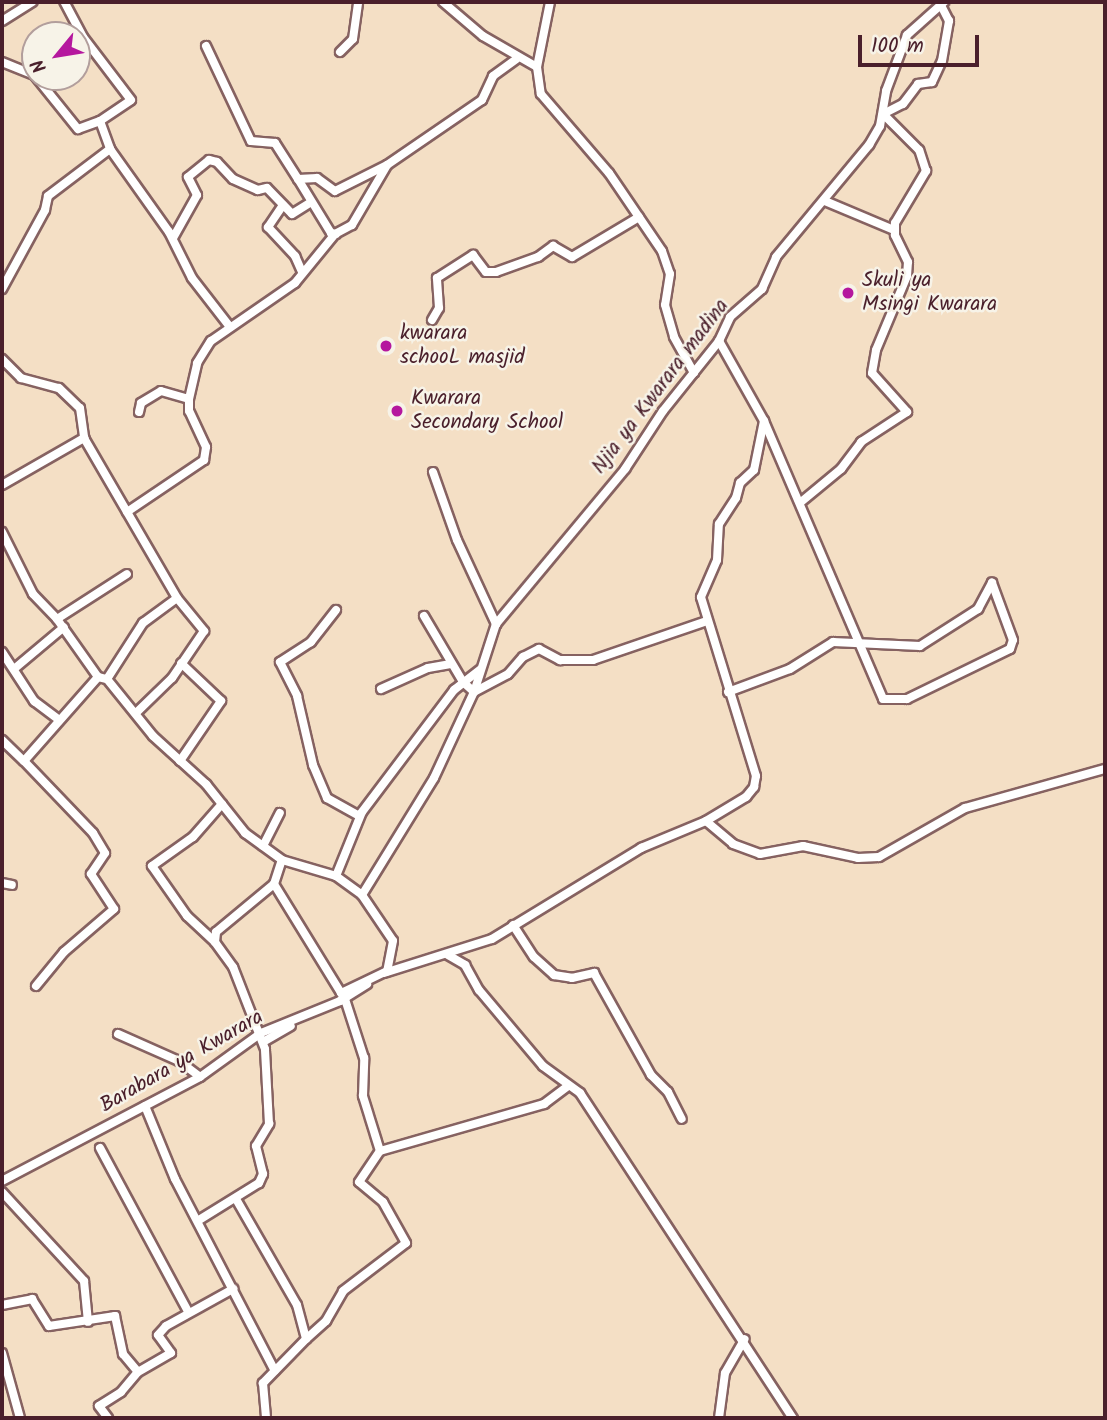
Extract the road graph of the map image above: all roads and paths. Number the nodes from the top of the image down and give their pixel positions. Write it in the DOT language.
graph roads {
  1 [pos="32,2"];
  2 [pos="64,2"];
  3 [pos="358,2"];
  4 [pos="443,2"];
  5 [pos="550,2"];
  6 [pos="943,4"];
  7 [pos="3,18"];
  8 [pos="73,21"];
  9 [pos="206,46"];
  10 [pos="91,49"];
  11 [pos="340,52"];
  12 [pos="516,59"];
  13 [pos="2,62"];
  14 [pos="537,67"];
  15 [pos="21,69"];
  16 [pos="48,91"];
  17 [pos="883,114"];
  18 [pos="100,121"];
  19 [pos="110,149"];
  20 [pos="387,165"];
  21 [pos="298,179"];
  22 [pos="825,201"];
  23 [pos="312,202"];
  24 [pos="283,205"];
  25 [pos="639,217"];
  26 [pos="894,230"];
  27 [pos="336,233"];
  28 [pos="173,238"];
  29 [pos="302,272"];
  30 [pos="2,289"];
  31 [pos="432,320"];
  32 [pos="230,327"];
  33 [pos="719,341"];
  34 [pos="2,359"];
  35 [pos="694,373"];
  36 [pos="189,399"];
  37 [pos="139,412"];
  38 [pos="764,421"];
  39 [pos="84,438"];
  40 [pos="433,472"];
  41 [pos="2,485"];
  42 [pos="801,502"];
  43 [pos="127,512"];
  44 [pos="2,532"];
  45 [pos="127,574"];
  46 [pos="177,598"];
  47 [pos="336,610"];
  48 [pos="424,616"];
  49 [pos="57,619"];
  50 [pos="707,621"];
  51 [pos="496,624"];
  52 [pos="64,627"];
  53 [pos="854,640"];
  54 [pos="2,652"];
  55 [pos="181,663"];
  56 [pos="451,664"];
  57 [pos="14,669"];
  58 [pos="480,670"];
  59 [pos="103,678"];
  60 [pos="463,682"];
  61 [pos="381,689"];
  62 [pos="474,692"];
  63 [pos="728,692"];
  64 [pos="137,712"];
  65 [pos="58,719"];
  66 [pos="2,740"];
  67 [pos="24,761"];
  68 [pos="180,761"];
  69 [pos="1105,769"];
  70 [pos="222,804"];
  71 [pos="279,813"];
  72 [pos="359,816"];
  73 [pos="706,821"];
  74 [pos="263,846"];
  75 [pos="282,860"];
  76 [pos="335,876"];
  77 [pos="2,883"];
  78 [pos="274,884"];
  79 [pos="12,885"];
  80 [pos="362,895"];
  81 [pos="513,925"];
  82 [pos="215,943"];
  83 [pos="448,955"];
  84 [pos="387,971"];
  85 [pos="36,985"];
  86 [pos="343,996"];
  87 [pos="118,1034"];
  88 [pos="262,1038"];
  89 [pos="200,1077"];
  90 [pos="568,1086"];
  91 [pos="145,1106"];
  92 [pos="682,1119"];
  93 [pos="100,1148"];
  94 [pos="380,1152"];
  95 [pos="2,1181"];
  96 [pos="2,1192"];
  97 [pos="236,1199"];
  98 [pos="199,1220"];
  99 [pos="233,1289"];
  100 [pos="2,1305"];
  101 [pos="189,1313"];
  102 [pos="88,1322"];
  103 [pos="306,1339"];
  104 [pos="745,1339"];
  105 [pos="2,1353"];
  106 [pos="275,1371"];
  107 [pos="138,1372"];
  108 [pos="17,1417"];
  109 [pos="108,1418"];
  110 [pos="266,1418"];
  111 [pos="719,1418"];
  112 [pos="793,1418"];
  1 -- 7 [label="street"];
  2 -- 8 [label="street"];
  3 -- 11 [label="street"];
  4 -- 12 [label="street"];
  5 -- 14 [label="street"];
  6 -- 17 [label="street, Njia ya Kwarara madina"];
  6 -- 17 [label="street"];
  9 -- 21 [label="street"];
  10 -- 18 [label="street"];
  12 -- 14 [label="street"];
  12 -- 20 [label="street"];
  13 -- 15 [label="street"];
  14 -- 25 [label="street"];
  16 -- 18 [label="street"];
  17 -- 22 [label="street, Njia ya Kwarara madina"];
  17 -- 26 [label="street"];
  18 -- 19 [label="street"];
  19 -- 28 [label="street"];
  19 -- 30 [label="street"];
  20 -- 21 [label="street"];
  20 -- 27 [label="street"];
  21 -- 23 [label="street"];
  22 -- 26 [label="street"];
  22 -- 33 [label="street, Njia ya Kwarara madina"];
  23 -- 24 [label="street"];
  23 -- 27 [label="street"];
  24 -- 28 [label="street"];
  24 -- 29 [label="street"];
  25 -- 31 [label="street"];
  25 -- 35 [label="street"];
  26 -- 42 [label="street"];
  27 -- 29 [label="street"];
  28 -- 32 [label="street"];
  29 -- 32 [label="street"];
  32 -- 36 [label="street"];
  33 -- 35 [label="street, Njia ya Kwarara madina"];
  33 -- 38 [label="street"];
  34 -- 39 [label="street"];
  35 -- 51 [label="street, Njia ya Kwarara madina"];
  36 -- 37 [label="street"];
  36 -- 43 [label="street"];
  38 -- 42 [label="street"];
  38 -- 50 [label="street, Barabara ya Kwarara"];
  39 -- 41 [label="street"];
  39 -- 43 [label="street"];
  40 -- 51 [label="street"];
  42 -- 53 [label="street"];
  43 -- 46 [label="street"];
  44 -- 49 [label="street"];
  45 -- 49 [label="street"];
  46 -- 55 [label="street"];
  46 -- 59 [label="street"];
  47 -- 72 [label="street"];
  48 -- 56 [label="street"];
  49 -- 52 [label="street"];
  50 -- 62 [label="street"];
  50 -- 63 [label="street, Barabara ya Kwarara"];
  51 -- 58 [label="street"];
  52 -- 57 [label="street"];
  52 -- 59 [label="street"];
  53 -- 53 [label="street"];
  53 -- 63 [label="street"];
  54 -- 57 [label="street"];
  55 -- 64 [label="street"];
  55 -- 68 [label="street"];
  56 -- 60 [label="street"];
  56 -- 61 [label="street"];
  57 -- 65 [label="street"];
  58 -- 60 [label="street"];
  58 -- 62 [label="street"];
  59 -- 64 [label="street"];
  59 -- 65 [label="street"];
  60 -- 62 [label="street"];
  60 -- 72 [label="street"];
  62 -- 80 [label="street"];
  63 -- 73 [label="street, Barabara ya Kwarara"];
  64 -- 68 [label="street"];
  65 -- 67 [label="street"];
  66 -- 67 [label="street"];
  67 -- 85 [label="street"];
  68 -- 70 [label="street"];
  69 -- 73 [label="street"];
  70 -- 74 [label="street"];
  70 -- 82 [label="street"];
  71 -- 74 [label="street"];
  72 -- 76 [label="street"];
  73 -- 81 [label="street, Barabara ya Kwarara"];
  74 -- 75 [label="street"];
  75 -- 76 [label="street"];
  75 -- 78 [label="street"];
  76 -- 80 [label="street"];
  77 -- 79 [label="street"];
  78 -- 82 [label="street"];
  78 -- 86 [label="street"];
  80 -- 84 [label="street"];
  81 -- 83 [label="street, Barabara ya Kwarara"];
  81 -- 92 [label="street"];
  82 -- 88 [label="street"];
  83 -- 84 [label="street, Barabara ya Kwarara"];
  83 -- 90 [label="street"];
  84 -- 86 [label="street, Barabara ya Kwarara"];
  86 -- 88 [label="street, Barabara ya Kwarara"];
  86 -- 94 [label="street"];
  87 -- 89 [label="street"];
  88 -- 89 [label="street, Barabara ya Kwarara"];
  88 -- 97 [label="street"];
  89 -- 91 [label="street, Barabara ya Kwarara"];
  90 -- 94 [label="street"];
  90 -- 104 [label="street"];
  91 -- 95 [label="street, Barabara ya Kwarara"];
  91 -- 98 [label="street"];
  93 -- 101 [label="street"];
  94 -- 103 [label="street"];
  96 -- 102 [label="street"];
  97 -- 98 [label="street"];
  97 -- 103 [label="street"];
  98 -- 99 [label="street"];
  99 -- 101 [label="street"];
  99 -- 106 [label="street"];
  100 -- 102 [label="street"];
  101 -- 107 [label="street"];
  102 -- 107 [label="street"];
  103 -- 106 [label="street"];
  104 -- 111 [label="street"];
  104 -- 112 [label="street"];
  105 -- 108 [label="street"];
  106 -- 110 [label="street"];
  107 -- 109 [label="street"];
}
